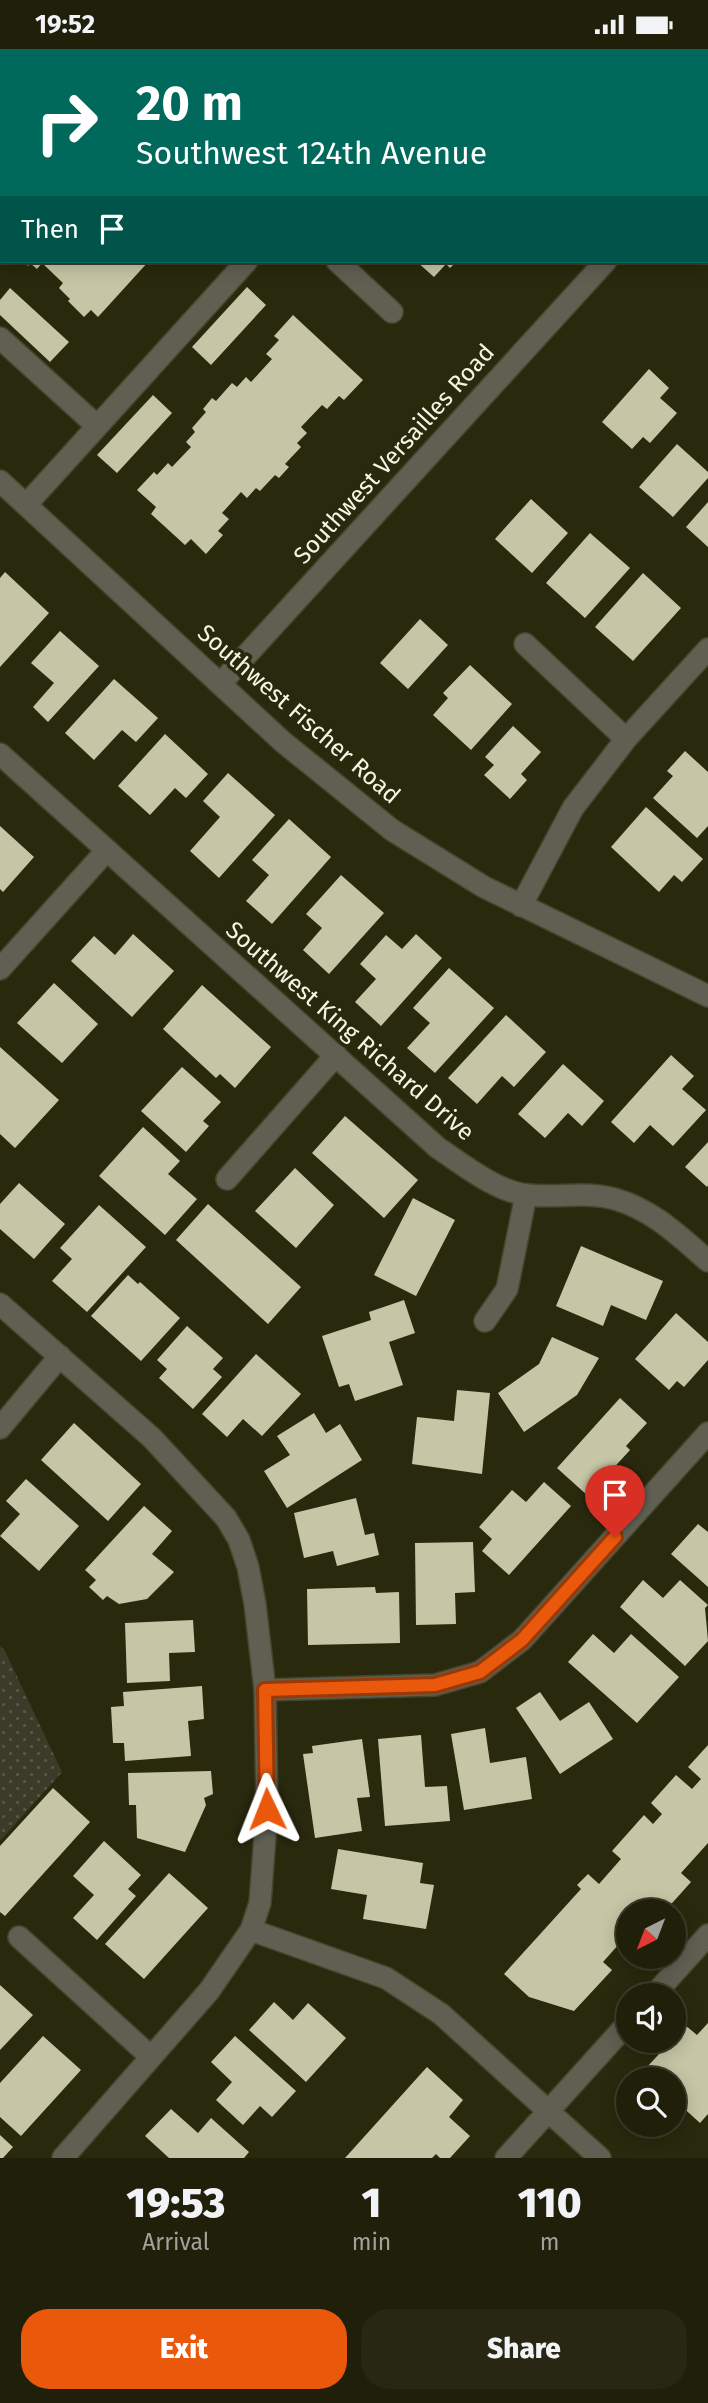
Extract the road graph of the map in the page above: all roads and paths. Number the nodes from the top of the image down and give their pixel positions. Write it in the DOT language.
graph roads {
  1 [pos="245,263"];
  2 [pos="339,263"];
  3 [pos="604,263"];
  4 [pos="392,312"];
  5 [pos="0,338"];
  6 [pos="97,426"];
  7 [pos="0,481"];
  8 [pos="26,505"];
  9 [pos="524,644"];
  10 [pos="708,649"];
  11 [pos="221,683"];
  12 [pos="626,740"];
  13 [pos="0,754"];
  14 [pos="107,850"];
  15 [pos="521,906"];
  16 [pos="0,969"];
  17 [pos="708,996"];
  18 [pos="336,1055"];
  19 [pos="227,1179"];
  20 [pos="526,1195"];
  21 [pos="708,1261"];
  22 [pos="0,1304"];
  23 [pos="485,1321"];
  24 [pos="60,1356"];
  25 [pos="0,1427"];
  26 [pos="708,1433"];
  27 [pos="265,1690"];
  28 [pos="251,1930"];
  29 [pos="708,1935"];
  30 [pos="19,1937"];
  31 [pos="665,1983"];
  32 [pos="616,2036"];
  33 [pos="151,2057"];
  34 [pos="548,2112"];
  35 [pos="63,2158"];
  36 [pos="506,2158"];
  37 [pos="600,2158"];
  1 -- 6 [label="street"];
  2 -- 4 [label="street"];
  3 -- 11 [label="street, Southwest Versailles Road"];
  5 -- 6 [label="street"];
  6 -- 8 [label="street"];
  7 -- 8 [label="street, Southwest Fischer Road"];
  8 -- 11 [label="street, Southwest Fischer Road"];
  9 -- 12 [label="street"];
  10 -- 12 [label="street"];
  11 -- 15 [label="street, Southwest Fischer Road"];
  12 -- 15 [label="street"];
  13 -- 14 [label="street, Southwest King Richard Drive"];
  14 -- 16 [label="street"];
  14 -- 18 [label="street, Southwest King Richard Drive"];
  15 -- 17 [label="street, Southwest Fischer Road"];
  18 -- 19 [label="street"];
  18 -- 20 [label="street, Southwest King Richard Drive"];
  20 -- 21 [label="street, Southwest King Richard Drive"];
  20 -- 23 [label="street"];
  22 -- 24 [label="street"];
  24 -- 25 [label="street"];
  24 -- 27 [label="street"];
  26 -- 27 [label="street"];
  27 -- 28 [label="street"];
  28 -- 33 [label="street"];
  28 -- 34 [label="street"];
  29 -- 31 [label="street"];
  30 -- 33 [label="street"];
  32 -- 34 [label="street"];
  33 -- 35 [label="street"];
  34 -- 36 [label="street"];
  34 -- 37 [label="street"];
}
